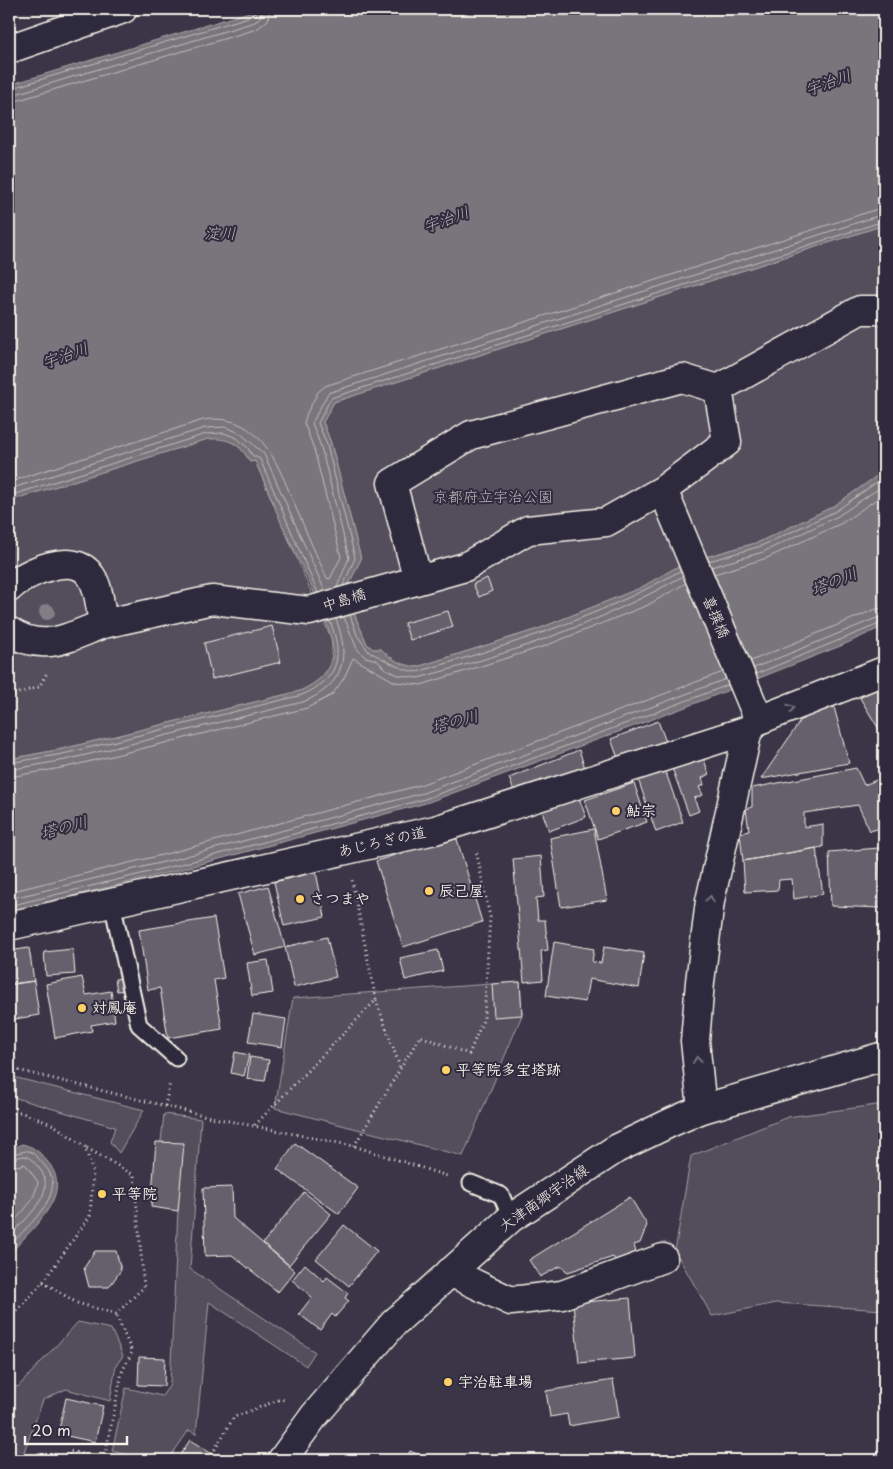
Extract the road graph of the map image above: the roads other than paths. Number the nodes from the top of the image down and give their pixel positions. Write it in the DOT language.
graph roads {
  1 [pos="123,9"];
  2 [pos="9,49"];
  3 [pos="884,310"];
  4 [pos="718,389"];
  5 [pos="667,502"];
  6 [pos="418,580"];
  7 [pos="9,588"];
  8 [pos="103,624"];
  9 [pos="9,631"];
  10 [pos="884,671"];
  11 [pos="753,725"];
  12 [pos="112,903"];
  13 [pos="9,926"];
  14 [pos="884,1056"];
  15 [pos="176,1058"];
  16 [pos="702,1109"];
  17 [pos="471,1183"];
  18 [pos="511,1218"];
  19 [pos="663,1258"];
  20 [pos="450,1272"];
  21 [pos="282,1460"];
  1 -- 2 [label="street"];
  3 -- 4 [label="street"];
  4 -- 5 [label="street, 中島橋"];
  4 -- 6 [label="street"];
  5 -- 6 [label="street, 中島橋"];
  5 -- 11 [label="street, 喜撰橋"];
  6 -- 8 [label="street, 中島橋"];
  7 -- 8 [label="street"];
  8 -- 9 [label="street"];
  11 -- 10 [label="street, あじろぎの道, one-way"];
  11 -- 12 [label="street, あじろぎの道"];
  16 -- 11 [label="street, one-way"];
  12 -- 13 [label="street, あじろぎの道"];
  12 -- 15 [label="lane"];
  14 -- 16 [label="street, 大津南郷宇治線"];
  16 -- 18 [label="street, 大津南郷宇治線"];
  17 -- 18 [label="lane"];
  18 -- 20 [label="street, 大津南郷宇治線"];
  19 -- 20 [label="street"];
  20 -- 21 [label="street, 大津南郷宇治線"];
}
